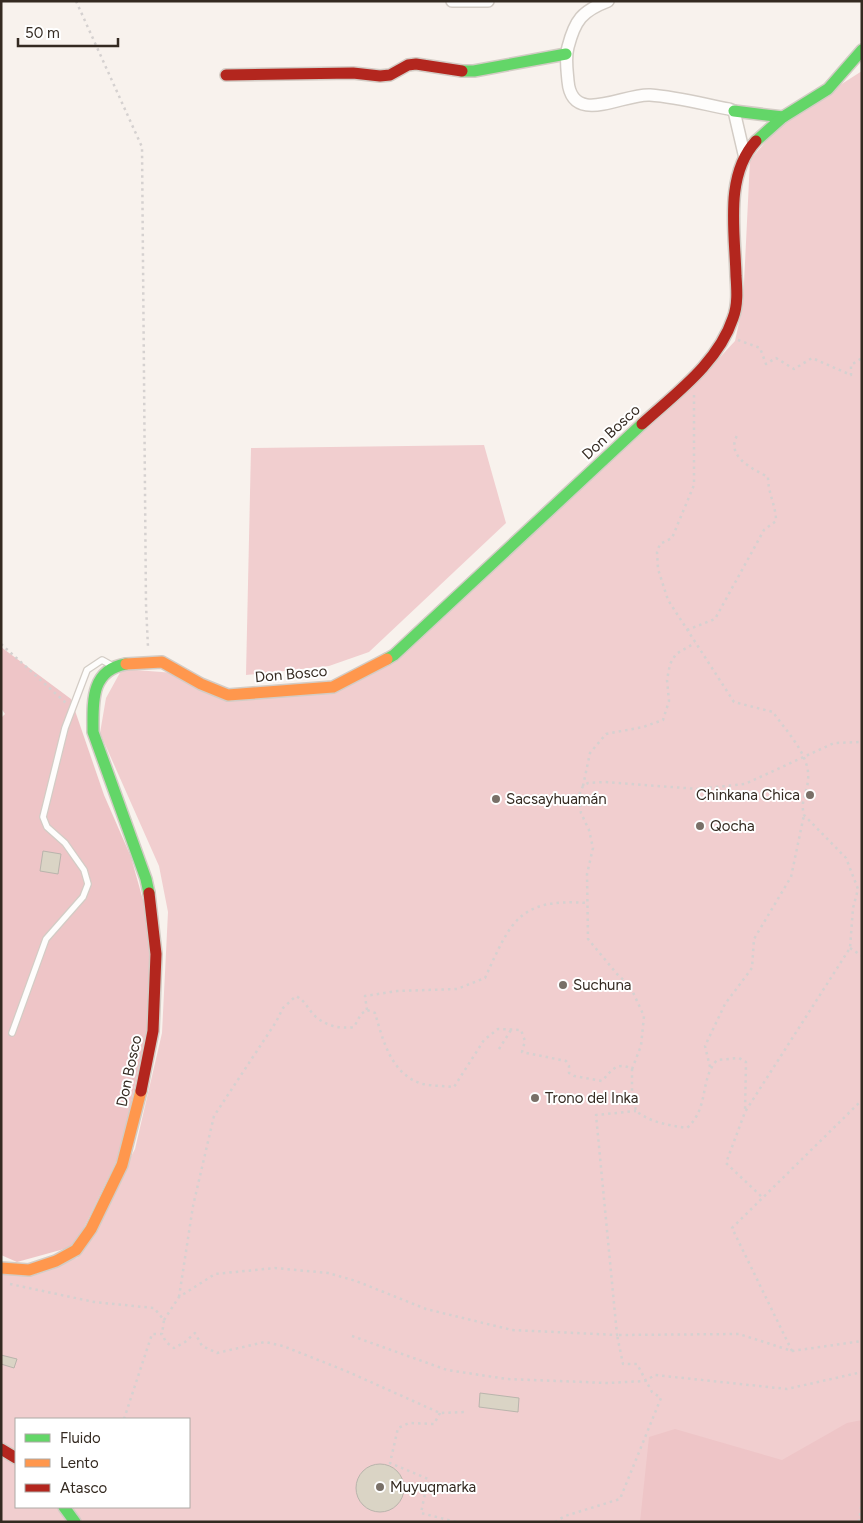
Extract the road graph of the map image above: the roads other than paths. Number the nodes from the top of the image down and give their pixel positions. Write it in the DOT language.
graph roads {
  1 [pos="452,1"];
  2 [pos="488,1"];
  3 [pos="608,1"];
  4 [pos="862,50"];
  5 [pos="566,54"];
  6 [pos="226,75"];
  7 [pos="734,111"];
  8 [pos="783,117"];
  9 [pos="744,154"];
  10 [pos="113,666"];
  11 [pos="12,1033"];
  12 [pos="1,1268"];
  13 [pos="1,1449"];
  14 [pos="15,1457"];
  15 [pos="65,1508"];
  16 [pos="75,1522"];
  1 -- 2 [label="street"];
  3 -- 5 [label="street"];
  4 -- 8 [label="street, Don Bosco"];
  5 -- 6 [label="street"];
  5 -- 7 [label="street"];
  7 -- 8 [label="street"];
  7 -- 9 [label="street"];
  8 -- 9 [label="street, Don Bosco"];
  9 -- 10 [label="street, Don Bosco"];
  10 -- 11 [label="lane"];
  10 -- 12 [label="street, Don Bosco"];
  13 -- 14 [label="street"];
  15 -- 16 [label="street"];
}
